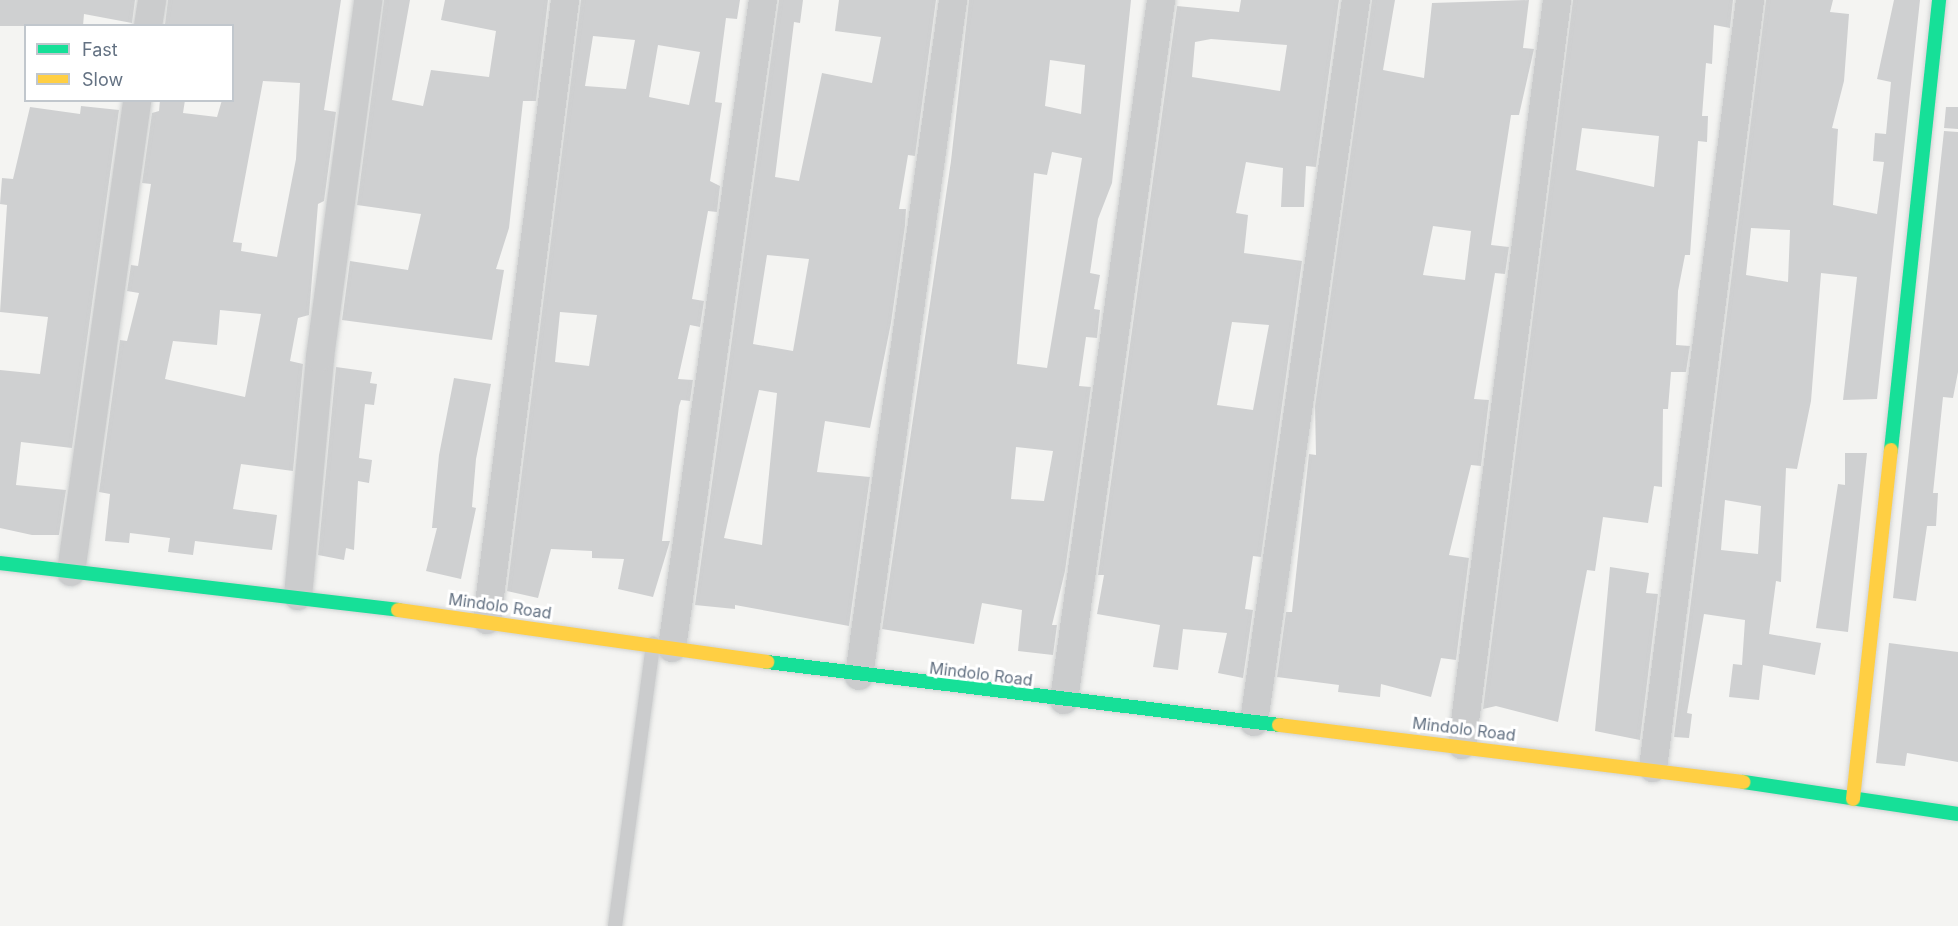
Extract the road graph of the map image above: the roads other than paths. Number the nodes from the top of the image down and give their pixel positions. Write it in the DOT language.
graph roads {
  1 [pos="152,0"];
  2 [pos="368,0"];
  3 [pos="565,0"];
  4 [pos="763,0"];
  5 [pos="953,0"];
  6 [pos="1161,0"];
  7 [pos="1356,0"];
  8 [pos="1557,0"];
  9 [pos="1750,0"];
  10 [pos="1939,0"];
  11 [pos="148,24"];
  12 [pos="137,102"];
  13 [pos="0,563"];
  14 [pos="71,572"];
  15 [pos="298,596"];
  16 [pos="487,620"];
  17 [pos="662,646"];
  18 [pos="859,676"];
  19 [pos="1064,700"];
  20 [pos="1254,722"];
  21 [pos="1462,745"];
  22 [pos="1653,768"];
  23 [pos="1853,799"];
  24 [pos="1958,814"];
  25 [pos="615,926"];
  1 -- 11 [label="street"];
  2 -- 15 [label="street"];
  3 -- 16 [label="street"];
  4 -- 17 [label="street"];
  5 -- 18 [label="street"];
  6 -- 19 [label="street"];
  7 -- 20 [label="street"];
  8 -- 21 [label="street"];
  9 -- 22 [label="street"];
  10 -- 23 [label="street"];
  12 -- 14 [label="street"];
  13 -- 14 [label="street, Mindolo Road"];
  14 -- 15 [label="street, Mindolo Road"];
  15 -- 16 [label="street, Mindolo Road"];
  16 -- 17 [label="street, Mindolo Road"];
  17 -- 18 [label="street, Mindolo Road"];
  17 -- 25 [label="lane"];
  18 -- 19 [label="street, Mindolo Road"];
  19 -- 20 [label="street, Mindolo Road"];
  20 -- 21 [label="street, Mindolo Road"];
  21 -- 22 [label="street, Mindolo Road"];
  22 -- 23 [label="street, Mindolo Road"];
  23 -- 24 [label="street, Mindolo Road"];
}
